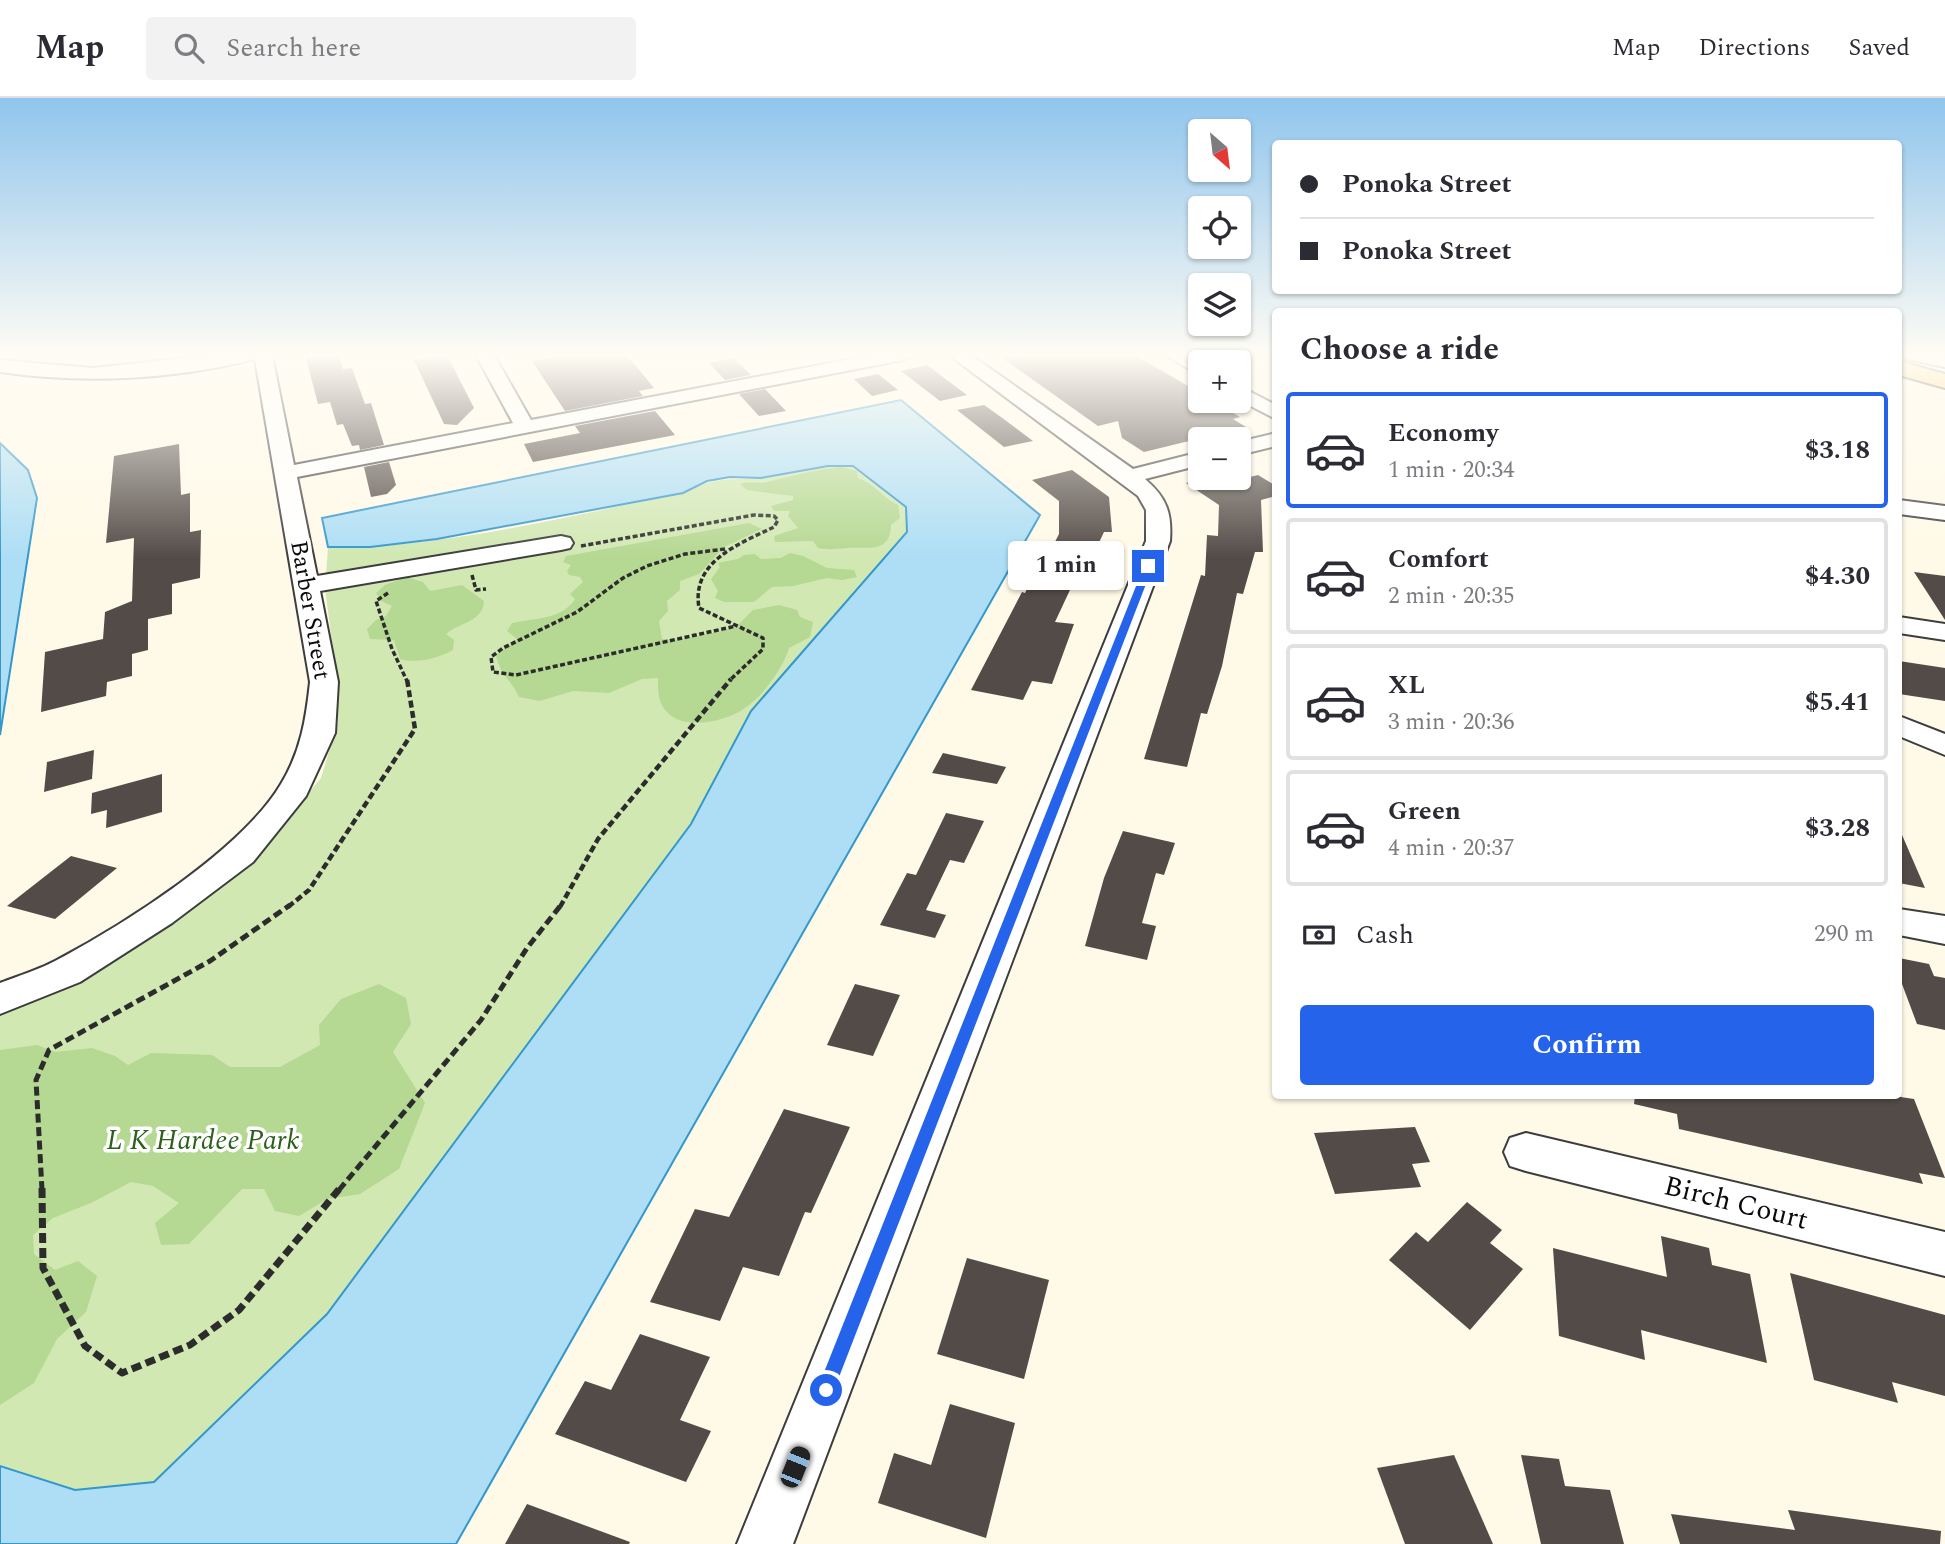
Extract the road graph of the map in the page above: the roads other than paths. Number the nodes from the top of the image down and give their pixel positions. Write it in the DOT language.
graph roads {
  1 [pos="276,422"];
  2 [pos="522,422"];
  3 [pos="549,422"];
  4 [pos="1053,422"];
  5 [pos="525,427"];
  6 [pos="1272,440"];
  7 [pos="1251,446"];
  8 [pos="1188,461"];
  9 [pos="285,473"];
  10 [pos="1129,477"];
  11 [pos="1902,507"];
  12 [pos="1945,513"];
  13 [pos="567,545"];
  14 [pos="306,586"];
  15 [pos="1902,625"];
  16 [pos="1945,632"];
  17 [pos="1902,726"];
  18 [pos="1945,745"];
  19 [pos="1902,923"];
  20 [pos="1945,930"];
  21 [pos="0,999"];
  22 [pos="1526,1152"];
  23 [pos="1945,1254"];
  24 [pos="765,1544"];
  1 -- 9 [label="street, Barber Street"];
  2 -- 5 [label="street"];
  3 -- 5 [label="street"];
  4 -- 10 [label="street"];
  5 -- 9 [label="street"];
  6 -- 7 [label="street"];
  8 -- 10 [label="street"];
  9 -- 14 [label="street, Barber Street"];
  10 -- 24 [label="street"];
  11 -- 12 [label="street"];
  13 -- 14 [label="street"];
  14 -- 21 [label="street, Barber Street"];
  15 -- 16 [label="street"];
  17 -- 18 [label="street"];
  19 -- 20 [label="street"];
  22 -- 23 [label="street, Birch Court"];
}
